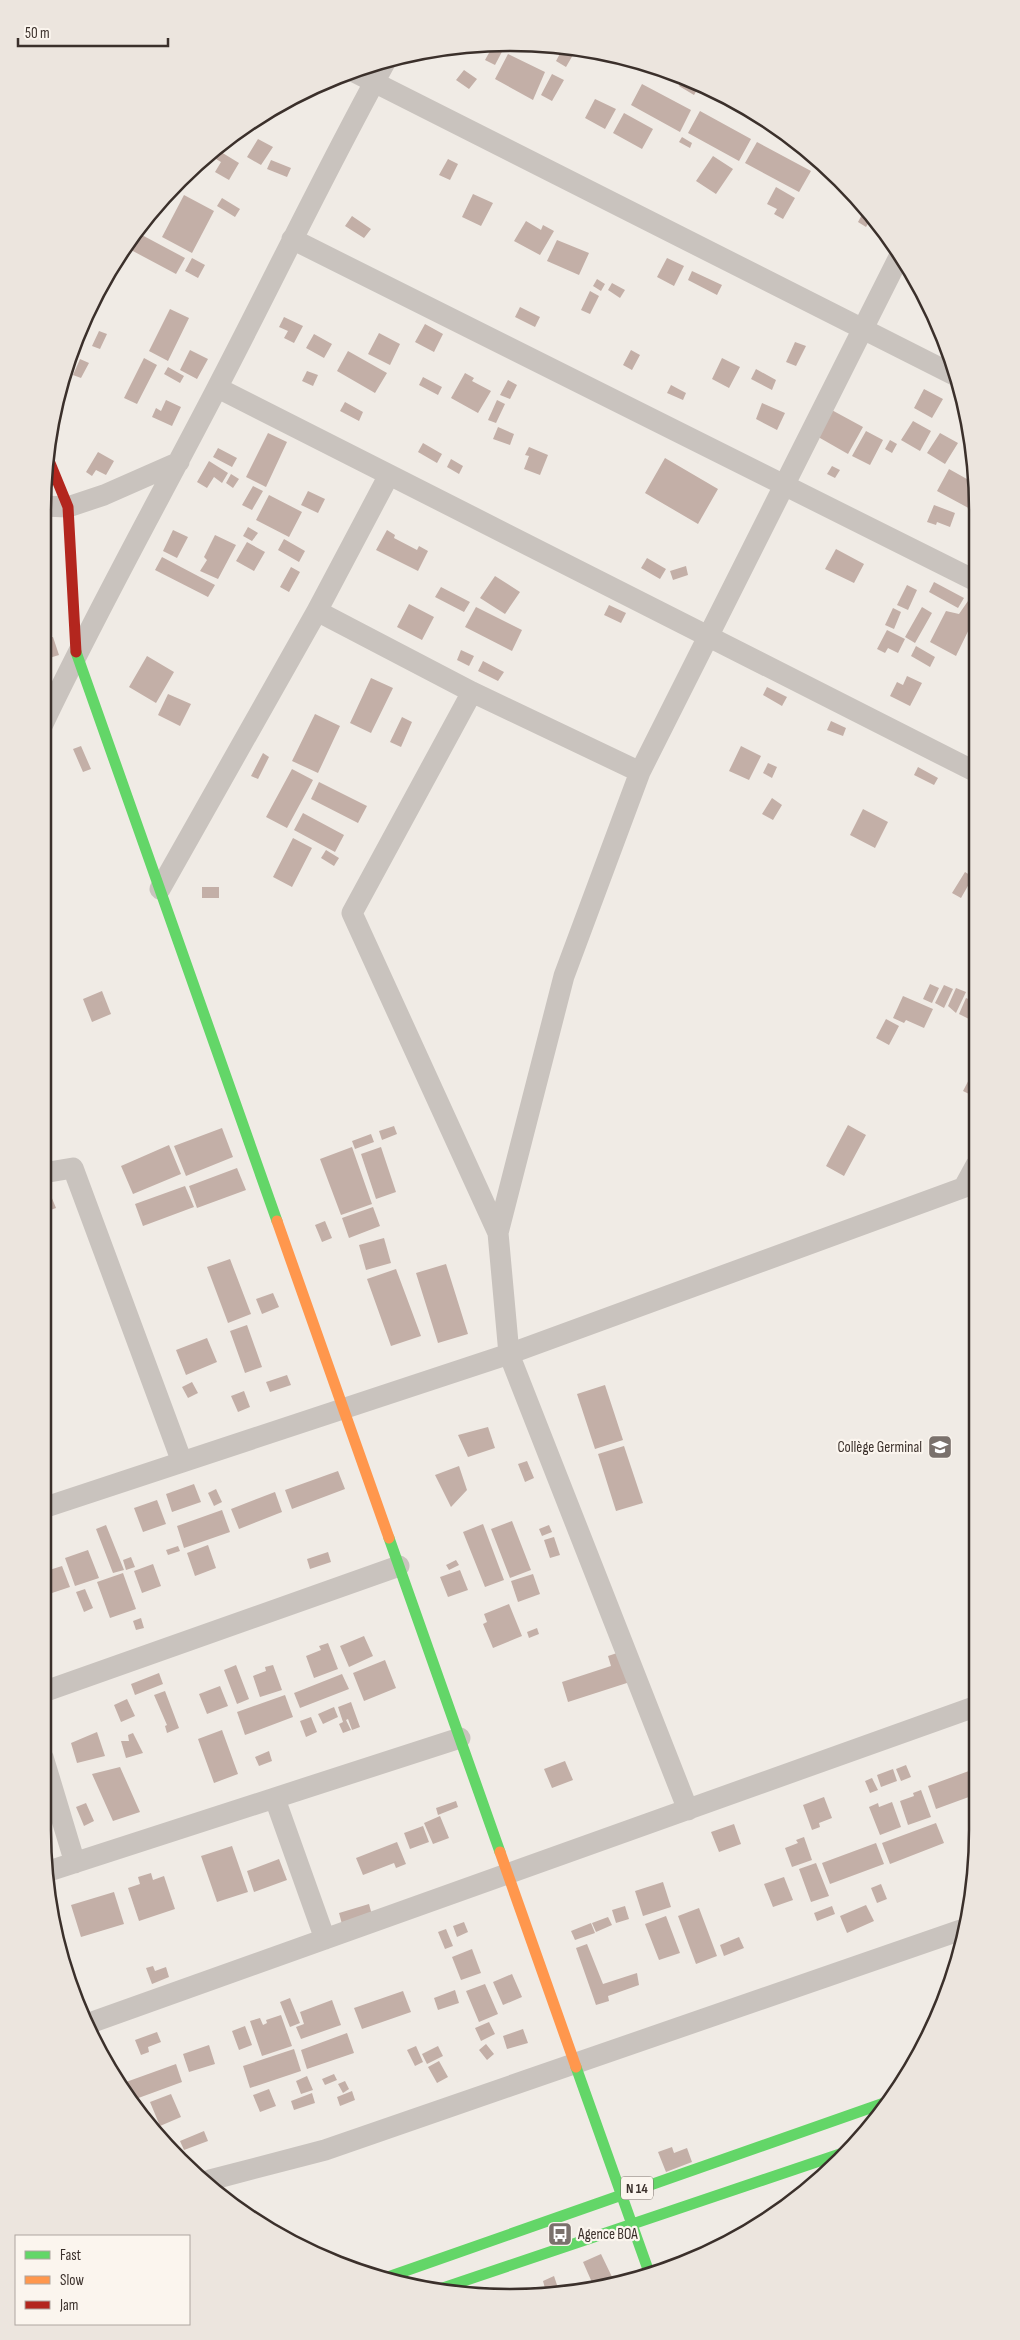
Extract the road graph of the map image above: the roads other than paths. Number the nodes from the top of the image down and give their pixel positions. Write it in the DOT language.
graph roads {
  1 [pos="381,70"];
  2 [pos="362,76"];
  3 [pos="374,82"];
  4 [pos="292,239"];
  5 [pos="896,263"];
  6 [pos="863,329"];
  7 [pos="947,371"];
  8 [pos="218,388"];
  9 [pos="178,462"];
  10 [pos="53,470"];
  11 [pos="388,475"];
  12 [pos="784,486"];
  13 [pos="51,506"];
  14 [pos="68,507"];
  15 [pos="969,578"];
  16 [pos="316,611"];
  17 [pos="708,637"];
  18 [pos="76,654"];
  19 [pos="472,692"];
  20 [pos="51,705"];
  21 [pos="969,768"];
  22 [pos="640,772"];
  23 [pos="160,889"];
  24 [pos="51,1172"];
  25 [pos="969,1185"];
  26 [pos="498,1233"];
  27 [pos="509,1354"];
  28 [pos="344,1409"];
  29 [pos="182,1462"];
  30 [pos="51,1505"];
  31 [pos="399,1566"];
  32 [pos="51,1689"];
  33 [pos="969,1709"];
  34 [pos="460,1738"];
  35 [pos="51,1785"];
  36 [pos="275,1799"];
  37 [pos="688,1810"];
  38 [pos="76,1862"];
  39 [pos="53,1870"];
  40 [pos="508,1874"];
  41 [pos="957,1931"];
  42 [pos="325,1939"];
  43 [pos="94,2022"];
  44 [pos="576,2064"];
  45 [pos="876,2106"];
  46 [pos="831,2157"];
  47 [pos="213,2179"];
  48 [pos="621,2194"];
  49 [pos="632,2224"];
  50 [pos="647,2267"];
  51 [pos="396,2274"];
  52 [pos="451,2285"];
  1 -- 3 [label="street"];
  2 -- 3 [label="street"];
  3 -- 4 [label="street"];
  3 -- 6 [label="street"];
  4 -- 8 [label="street"];
  4 -- 12 [label="street"];
  5 -- 6 [label="street"];
  6 -- 7 [label="street"];
  6 -- 12 [label="street"];
  8 -- 9 [label="street"];
  8 -- 11 [label="street"];
  9 -- 14 [label="street"];
  9 -- 18 [label="street"];
  10 -- 14 [label="street"];
  11 -- 16 [label="street"];
  11 -- 17 [label="street"];
  12 -- 15 [label="street"];
  12 -- 17 [label="street"];
  13 -- 14 [label="street"];
  14 -- 18 [label="street"];
  16 -- 19 [label="street"];
  16 -- 23 [label="street"];
  17 -- 21 [label="street"];
  17 -- 22 [label="street"];
  18 -- 20 [label="street"];
  18 -- 23 [label="street"];
  19 -- 22 [label="street"];
  19 -- 26 [label="street"];
  22 -- 26 [label="street"];
  23 -- 28 [label="street"];
  24 -- 29 [label="street"];
  25 -- 27 [label="street"];
  26 -- 27 [label="street"];
  27 -- 28 [label="street"];
  27 -- 37 [label="street"];
  28 -- 29 [label="street"];
  28 -- 31 [label="street"];
  29 -- 30 [label="street"];
  31 -- 32 [label="street"];
  31 -- 34 [label="street"];
  33 -- 37 [label="street"];
  34 -- 36 [label="street"];
  34 -- 40 [label="street"];
  35 -- 38 [label="street"];
  36 -- 38 [label="street"];
  36 -- 42 [label="street"];
  37 -- 40 [label="street"];
  38 -- 39 [label="street"];
  40 -- 42 [label="street"];
  40 -- 44 [label="street"];
  41 -- 44 [label="street"];
  42 -- 43 [label="street"];
  44 -- 47 [label="street"];
  44 -- 48 [label="street"];
  45 -- 48 [label="street, N 14"];
  46 -- 49 [label="street, N 14"];
  48 -- 49 [label="street"];
  48 -- 51 [label="street, N 14"];
  49 -- 50 [label="street"];
  49 -- 52 [label="street, N 14"];
}
